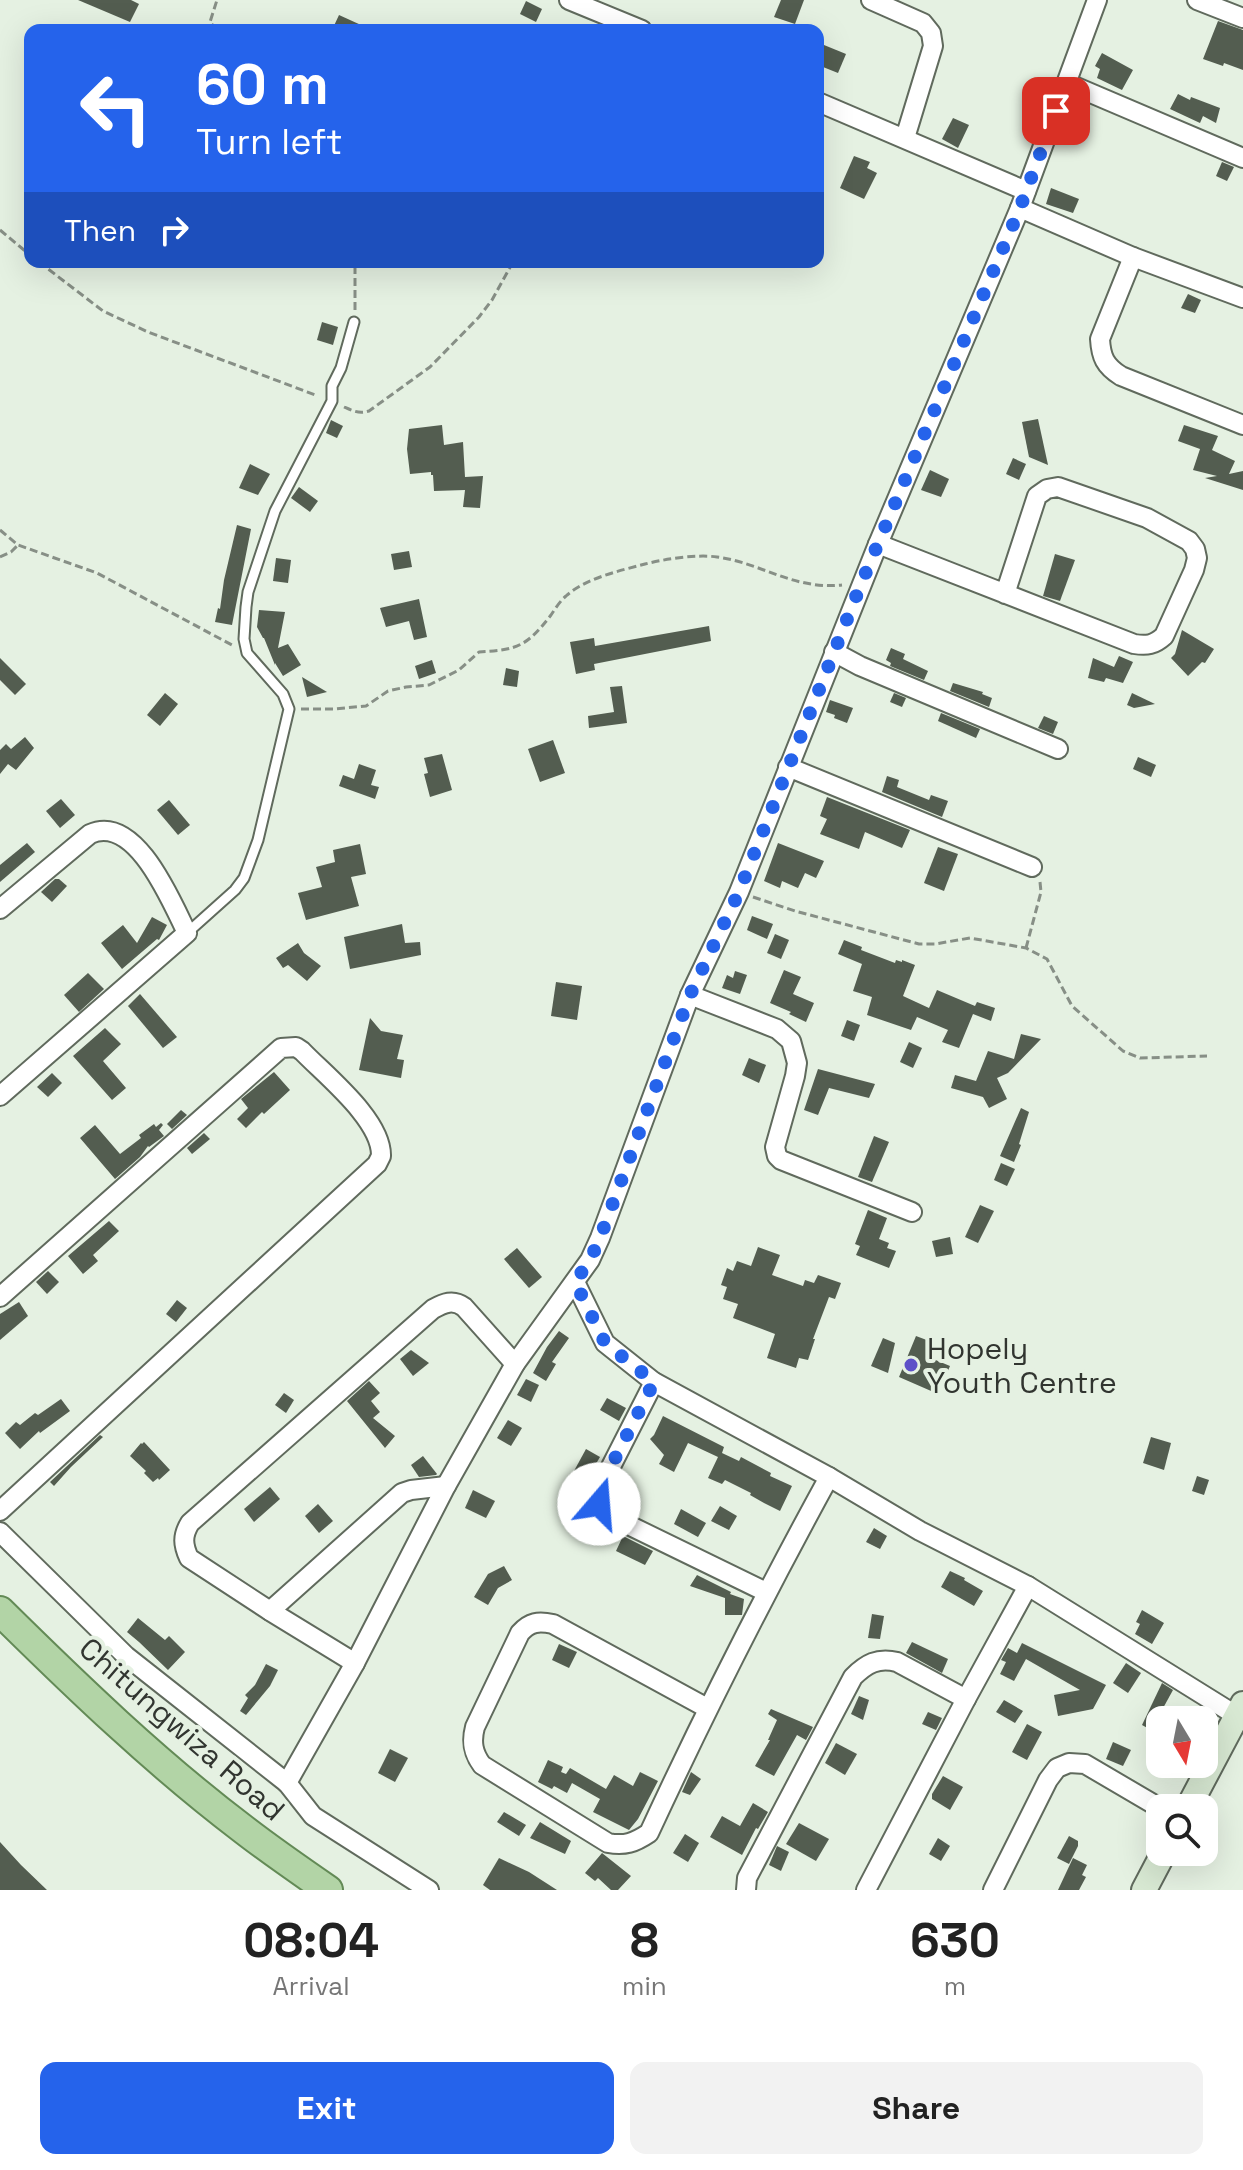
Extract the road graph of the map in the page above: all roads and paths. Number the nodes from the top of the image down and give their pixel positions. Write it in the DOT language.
graph roads {
  1 [pos="217,0"];
  2 [pos="569,0"];
  3 [pos="871,0"];
  4 [pos="1097,0"];
  5 [pos="1197,0"];
  6 [pos="1238,11"];
  7 [pos="210,24"];
  8 [pos="627,24"];
  9 [pos="1067,83"];
  10 [pos="824,104"];
  11 [pos="905,138"];
  12 [pos="1243,158"];
  13 [pos="1023,199"];
  14 [pos="0,230"];
  15 [pos="24,250"];
  16 [pos="1133,257"];
  17 [pos="46,268"];
  18 [pos="355,268"];
  19 [pos="510,268"];
  20 [pos="1243,298"];
  21 [pos="354,322"];
  22 [pos="332,401"];
  23 [pos="1243,425"];
  24 [pos="0,530"];
  25 [pos="878,544"];
  26 [pos="18,545"];
  27 [pos="0,557"];
  28 [pos="861,584"];
  29 [pos="1005,594"];
  30 [pos="834,652"];
  31 [pos="247,653"];
  32 [pos="289,709"];
  33 [pos="1058,749"];
  34 [pos="788,767"];
  35 [pos="1032,867"];
  36 [pos="739,892"];
  37 [pos="0,909"];
  38 [pos="187,933"];
  39 [pos="1026,948"];
  40 [pos="690,995"];
  41 [pos="1207,1056"];
  42 [pos="0,1096"];
  43 [pos="912,1212"];
  44 [pos="575,1282"];
  45 [pos="0,1297"];
  46 [pos="515,1364"];
  47 [pos="654,1382"];
  48 [pos="829,1477"];
  49 [pos="446,1486"];
  50 [pos="0,1511"];
  51 [pos="0,1532"];
  52 [pos="1028,1586"];
  53 [pos="766,1592"];
  54 [pos="0,1611"];
  55 [pos="270,1611"];
  56 [pos="355,1663"];
  57 [pos="966,1699"];
  58 [pos="707,1708"];
  59 [pos="1240,1710"];
  60 [pos="287,1783"];
  61 [pos="1195,1794"];
  62 [pos="1146,1800"];
  63 [pos="1157,1866"];
  64 [pos="328,1890"];
  65 [pos="429,1890"];
  66 [pos="746,1890"];
  67 [pos="866,1890"];
  68 [pos="993,1890"];
  69 [pos="1144,1890"];
  1 -- 7 [label="path"];
  2 -- 8 [label="street"];
  3 -- 11 [label="street"];
  4 -- 9 [label="street"];
  5 -- 6 [label="street"];
  9 -- 12 [label="street"];
  9 -- 13 [label="street"];
  10 -- 11 [label="street"];
  11 -- 13 [label="street"];
  13 -- 16 [label="street"];
  13 -- 25 [label="street"];
  14 -- 15 [label="path"];
  16 -- 20 [label="street"];
  16 -- 23 [label="street"];
  17 -- 22 [label="path"];
  18 -- 21 [label="path"];
  19 -- 22 [label="path"];
  21 -- 22 [label="lane"];
  22 -- 31 [label="lane"];
  24 -- 26 [label="path"];
  25 -- 28 [label="street"];
  25 -- 29 [label="street"];
  26 -- 27 [label="path"];
  26 -- 31 [label="path"];
  28 -- 30 [label="street"];
  28 -- 32 [label="path"];
  29 -- 29 [label="street"];
  30 -- 33 [label="street"];
  30 -- 34 [label="street"];
  31 -- 32 [label="lane"];
  32 -- 38 [label="lane"];
  34 -- 35 [label="street"];
  34 -- 36 [label="street"];
  35 -- 39 [label="path"];
  36 -- 39 [label="path"];
  36 -- 40 [label="street"];
  37 -- 38 [label="street"];
  38 -- 42 [label="street"];
  39 -- 41 [label="path"];
  40 -- 43 [label="street"];
  40 -- 44 [label="street"];
  44 -- 46 [label="street"];
  44 -- 47 [label="street"];
  45 -- 50 [label="street"];
  46 -- 49 [label="street"];
  46 -- 55 [label="street"];
  47 -- 48 [label="street"];
  47 -- 53 [label="street"];
  48 -- 52 [label="street"];
  48 -- 53 [label="street"];
  49 -- 55 [label="street"];
  49 -- 56 [label="street"];
  51 -- 60 [label="street"];
  52 -- 57 [label="street"];
  52 -- 59 [label="street"];
  53 -- 58 [label="street"];
  54 -- 64 [label="main road, Chitungwiza Road"];
  55 -- 56 [label="street"];
  56 -- 60 [label="street"];
  57 -- 66 [label="street"];
  57 -- 67 [label="street"];
  58 -- 58 [label="street"];
  59 -- 61 [label="main road"];
  60 -- 65 [label="street"];
  62 -- 68 [label="street"];
  63 -- 69 [label="main road"];
}
